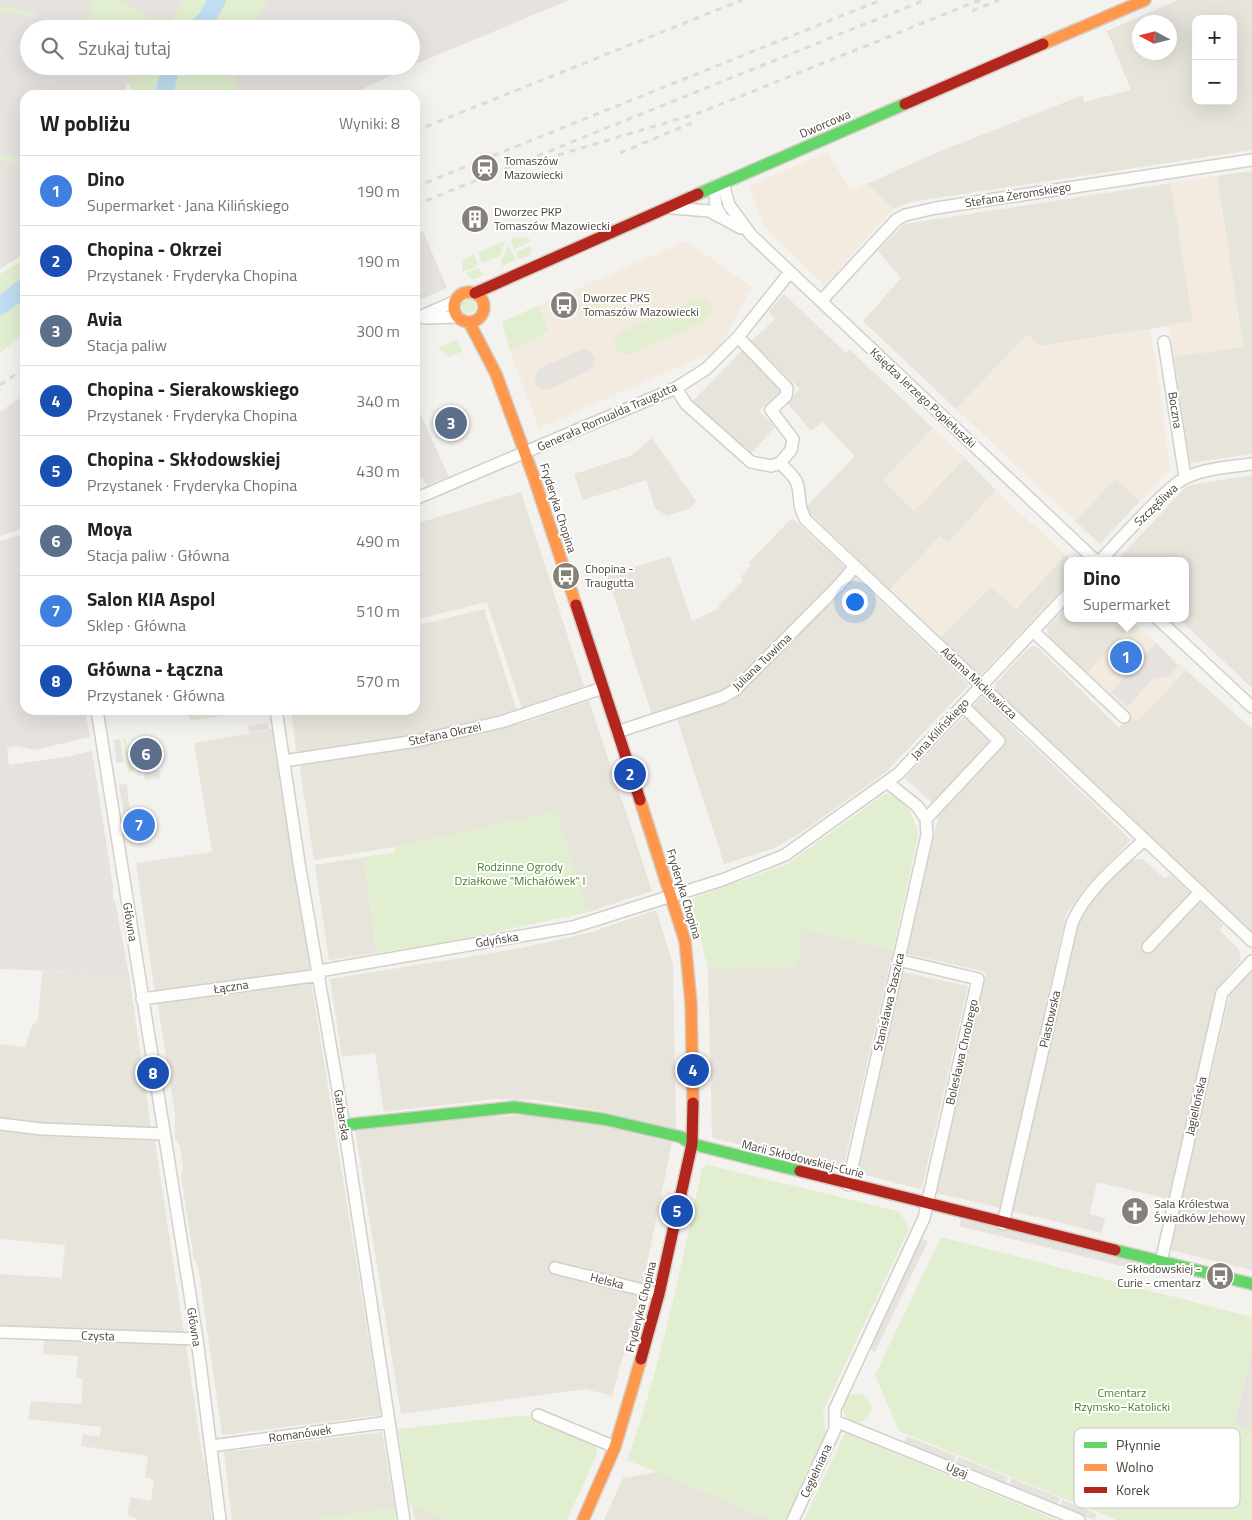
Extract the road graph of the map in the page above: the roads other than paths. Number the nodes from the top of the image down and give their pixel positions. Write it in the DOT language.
graph roads {
  1 [pos="1145,0"];
  2 [pos="1252,160"];
  3 [pos="719,185"];
  4 [pos="666,208"];
  5 [pos="722,217"];
  6 [pos="751,235"];
  7 [pos="790,272"];
  8 [pos="516,275"];
  9 [pos="475,293"];
  10 [pos="456,301"];
  11 [pos="821,301"];
  12 [pos="473,316"];
  13 [pos="420,317"];
  14 [pos="420,319"];
  15 [pos="738,337"];
  16 [pos="1164,342"];
  17 [pos="676,388"];
  18 [pos="525,453"];
  19 [pos="780,463"];
  20 [pos="1252,464"];
  21 [pos="1185,477"];
  22 [pos="420,497"];
  23 [pos="1092,557"];
  24 [pos="1104,557"];
  25 [pos="855,566"];
  26 [pos="1064,599"];
  27 [pos="1161,622"];
  28 [pos="1033,631"];
  29 [pos="981,686"];
  30 [pos="603,688"];
  31 [pos="963,706"];
  32 [pos="1252,707"];
  33 [pos="98,715"];
  34 [pos="277,715"];
  35 [pos="1124,716"];
  36 [pos="617,732"];
  37 [pos="284,761"];
  38 [pos="888,782"];
  39 [pos="926,819"];
  40 [pos="1144,840"];
  41 [pos="1200,892"];
  42 [pos="671,896"];
  43 [pos="1252,941"];
  44 [pos="1148,946"];
  45 [pos="898,960"];
  46 [pos="1252,960"];
  47 [pos="319,973"];
  48 [pos="142,999"];
  49 [pos="0,1124"];
  50 [pos="344,1125"];
  51 [pos="163,1134"];
  52 [pos="692,1144"];
  53 [pos="848,1185"];
  54 [pos="927,1205"];
  55 [pos="1003,1224"];
  56 [pos="1161,1262"];
  57 [pos="555,1268"];
  58 [pos="1252,1284"];
  59 [pos="659,1294"];
  60 [pos="0,1332"];
  61 [pos="197,1339"];
  62 [pos="538,1414"];
  63 [pos="835,1421"];
  64 [pos="389,1422"];
  65 [pos="211,1446"];
  66 [pos="615,1447"];
  67 [pos="220,1520"];
  68 [pos="404,1520"];
  69 [pos="583,1520"];
  70 [pos="793,1520"];
  71 [pos="1079,1520"];
  1 -- 3 [label="street, Dworcowa"];
  2 -- 11 [label="street, Stefana Żeromskiego"];
  3 -- 4 [label="street, Dworcowa"];
  3 -- 5 [label="street"];
  3 -- 6 [label="street, Księdza Jerzego Popiełuszki"];
  4 -- 5 [label="street, Księdza Jerzego Popiełuszki"];
  4 -- 8 [label="street, Dworcowa"];
  5 -- 6 [label="street, Księdza Jerzego Popiełuszki"];
  6 -- 7 [label="street, Księdza Jerzego Popiełuszki"];
  7 -- 11 [label="street, Księdza Jerzego Popiełuszki"];
  7 -- 15 [label="street, Generała Romualda Traugutta"];
  8 -- 9 [label="street, Dworcowa"];
  8 -- 12 [label="street, Dworcowa"];
  9 -- 10 [label="street, Dworcowa"];
  9 -- 12 [label="street"];
  10 -- 12 [label="street"];
  10 -- 13 [label="street"];
  11 -- 23 [label="street, Księdza Jerzego Popiełuszki"];
  12 -- 14 [label="street"];
  12 -- 18 [label="street, Fryderyka Chopina"];
  15 -- 17 [label="street, Generała Romualda Traugutta"];
  15 -- 19 [label="street"];
  16 -- 21 [label="street, Boczna"];
  17 -- 18 [label="street, Generała Romualda Traugutta"];
  17 -- 19 [label="street"];
  18 -- 22 [label="street, Generała Romualda Traugutta"];
  18 -- 30 [label="street, Fryderyka Chopina"];
  19 -- 25 [label="street, Adama Mickiewicza"];
  20 -- 21 [label="street, Szczęśliwa"];
  21 -- 24 [label="street, Szczęśliwa"];
  25 -- 29 [label="street, Adama Mickiewicza"];
  25 -- 36 [label="street, Juliana Tuwima"];
  26 -- 28 [label="street, Jana Kilińskiego"];
  27 -- 32 [label="street"];
  28 -- 29 [label="street, Jana Kilińskiego"];
  28 -- 35 [label="street"];
  29 -- 31 [label="street, Jana Kilińskiego"];
  29 -- 40 [label="street, Adama Mickiewicza"];
  30 -- 36 [label="street, Fryderyka Chopina"];
  30 -- 37 [label="street, Stefana Okrzei"];
  31 -- 38 [label="street, Jana Kilińskiego"];
  31 -- 39 [label="street"];
  33 -- 48 [label="street, Główna"];
  34 -- 37 [label="street, Garbarska"];
  36 -- 42 [label="street, Fryderyka Chopina"];
  37 -- 47 [label="street, Garbarska"];
  38 -- 39 [label="street"];
  38 -- 42 [label="street, Jana Kilińskiego"];
  39 -- 45 [label="street, Stanisława Staszica"];
  40 -- 41 [label="street, Adama Mickiewicza"];
  40 -- 55 [label="street, Piastowska"];
  41 -- 43 [label="street, Adama Mickiewicza"];
  41 -- 44 [label="street"];
  42 -- 47 [label="street, Gdyńska"];
  42 -- 52 [label="street, Fryderyka Chopina"];
  45 -- 53 [label="street, Stanisława Staszica"];
  45 -- 54 [label="street, Bolesława Chrobrego"];
  46 -- 56 [label="street, Jagiellońska"];
  47 -- 48 [label="street, Łączna"];
  47 -- 50 [label="street, Garbarska"];
  48 -- 51 [label="street, Główna"];
  49 -- 51 [label="street"];
  50 -- 52 [label="street, Marii Skłodowskiej-Curie"];
  50 -- 64 [label="street, Garbarska"];
  51 -- 61 [label="street, Główna"];
  52 -- 53 [label="street, Marii Skłodowskiej-Curie"];
  52 -- 59 [label="street, Fryderyka Chopina"];
  53 -- 54 [label="street, Marii Skłodowskiej-Curie"];
  54 -- 55 [label="street, Marii Skłodowskiej-Curie"];
  54 -- 63 [label="street, Cegielniana"];
  55 -- 56 [label="street, Marii Skłodowskiej-Curie"];
  56 -- 58 [label="street, Marii Skłodowskiej-Curie"];
  57 -- 59 [label="street, Helska"];
  59 -- 66 [label="street, Fryderyka Chopina"];
  60 -- 61 [label="street, Czysta"];
  61 -- 65 [label="street, Główna"];
  62 -- 66 [label="street"];
  63 -- 70 [label="street, Cegielniana"];
  63 -- 71 [label="street, Ugaj"];
  64 -- 65 [label="street, Romanówek"];
  64 -- 68 [label="street, Garbarska"];
  65 -- 67 [label="street, Główna"];
  66 -- 69 [label="street, Fryderyka Chopina"];
}
